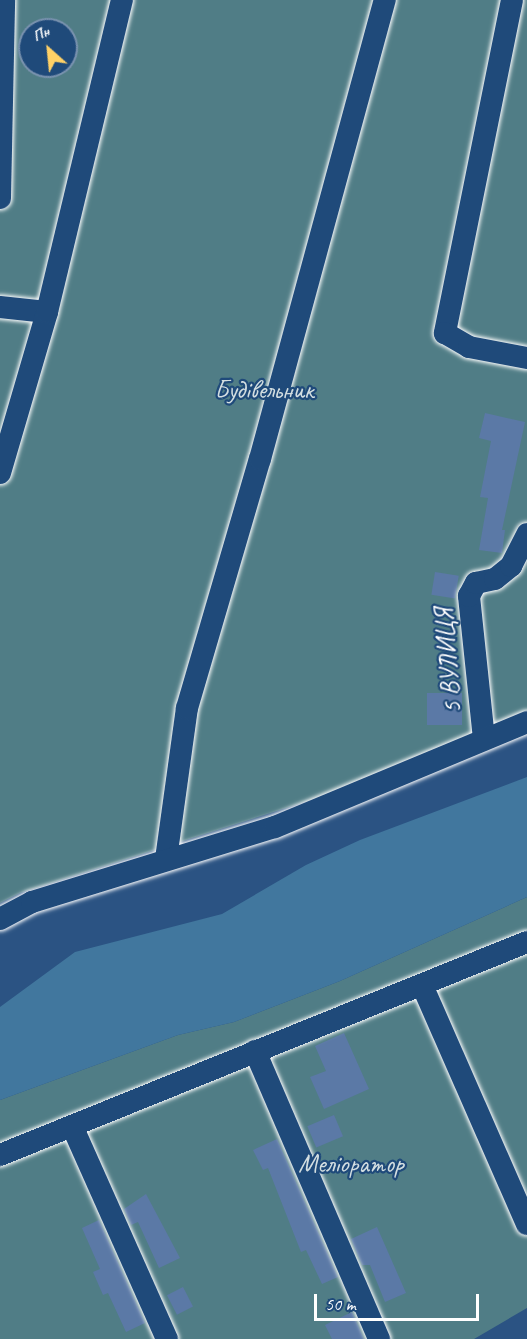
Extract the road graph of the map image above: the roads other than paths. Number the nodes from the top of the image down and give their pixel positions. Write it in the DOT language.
graph roads {
  1 [pos="4,0"];
  2 [pos="122,0"];
  3 [pos="385,0"];
  4 [pos="512,0"];
  5 [pos="0,198"];
  6 [pos="0,307"];
  7 [pos="47,312"];
  8 [pos="527,358"];
  9 [pos="0,473"];
  10 [pos="527,534"];
  11 [pos="527,722"];
  12 [pos="484,739"];
  13 [pos="166,859"];
  14 [pos="0,919"];
  15 [pos="527,942"];
  16 [pos="422,985"];
  17 [pos="255,1051"];
  18 [pos="72,1128"];
  19 [pos="0,1155"];
  20 [pos="527,1224"];
  21 [pos="167,1339"];
  22 [pos="379,1339"];
  1 -- 5 [label="street"];
  2 -- 7 [label="street"];
  3 -- 13 [label="street"];
  4 -- 8 [label="street"];
  6 -- 7 [label="street"];
  7 -- 9 [label="street"];
  10 -- 12 [label="street, 5 ВУЛИЦЯ"];
  11 -- 12 [label="street"];
  12 -- 13 [label="street"];
  13 -- 14 [label="street"];
  15 -- 16 [label="street"];
  16 -- 17 [label="street"];
  16 -- 20 [label="street"];
  17 -- 18 [label="street"];
  17 -- 22 [label="street"];
  18 -- 19 [label="street"];
  18 -- 21 [label="street"];
}
